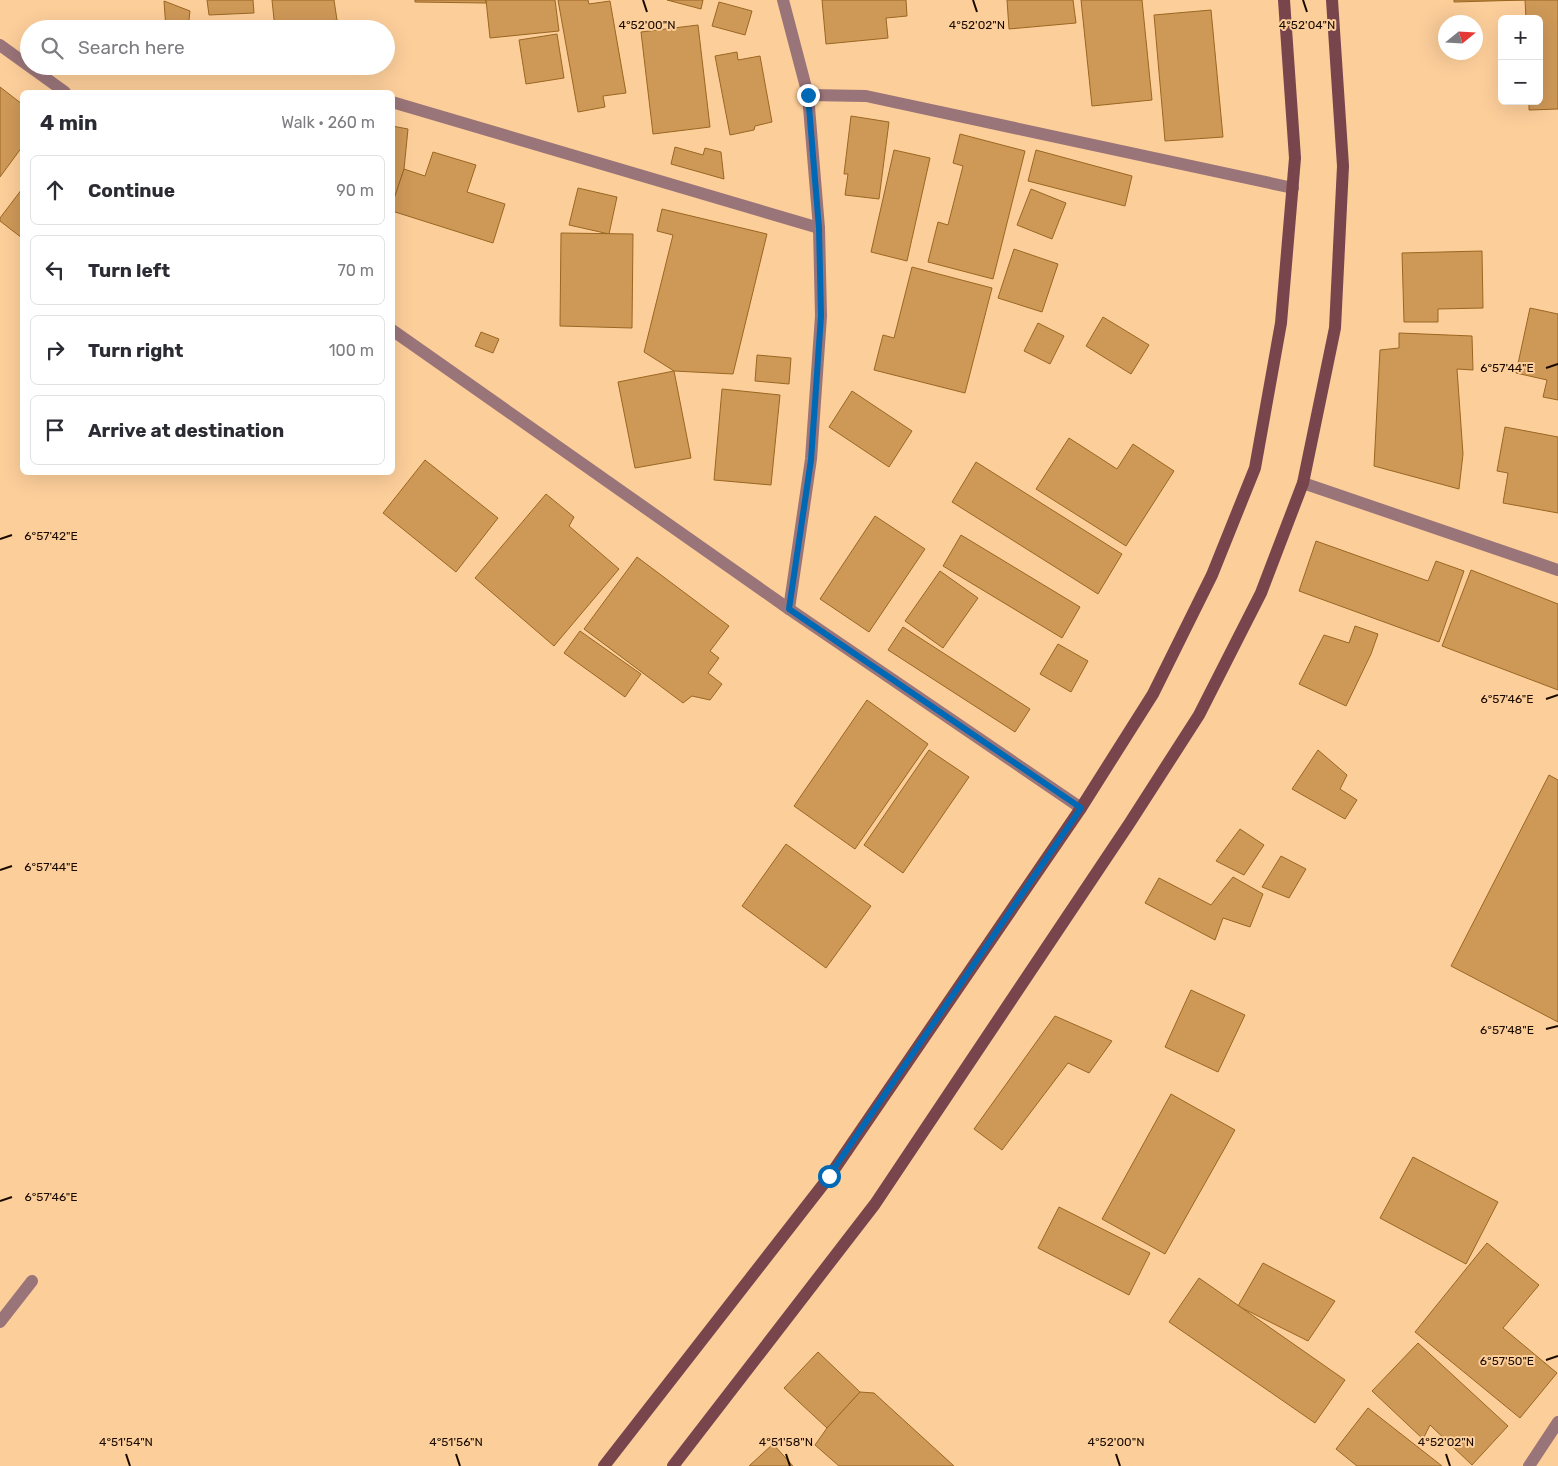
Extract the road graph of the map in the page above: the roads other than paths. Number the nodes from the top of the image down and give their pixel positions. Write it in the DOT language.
graph roads {
  1 [pos="782,0"];
  2 [pos="1284,0"];
  3 [pos="1332,0"];
  4 [pos="0,45"];
  5 [pos="20,59"];
  6 [pos="41,75"];
  7 [pos="62,90"];
  8 [pos="808,95"];
  9 [pos="395,103"];
  10 [pos="1293,188"];
  11 [pos="819,228"];
  12 [pos="395,332"];
  13 [pos="1303,483"];
  14 [pos="1558,570"];
  15 [pos="789,609"];
  16 [pos="1081,808"];
  17 [pos="32,1281"];
  18 [pos="0,1322"];
  19 [pos="1558,1422"];
  20 [pos="604,1466"];
  21 [pos="673,1466"];
  22 [pos="1529,1466"];
  1 -- 8 [label="street"];
  2 -- 10 [label="main road"];
  3 -- 13 [label="main road"];
  4 -- 5 [label="street"];
  6 -- 7 [label="street"];
  8 -- 10 [label="street"];
  8 -- 11 [label="street"];
  9 -- 11 [label="street"];
  10 -- 16 [label="main road"];
  11 -- 15 [label="street"];
  12 -- 15 [label="street"];
  13 -- 14 [label="street"];
  13 -- 21 [label="main road"];
  15 -- 16 [label="street"];
  16 -- 20 [label="main road"];
  17 -- 18 [label="street"];
  19 -- 22 [label="street"];
}
